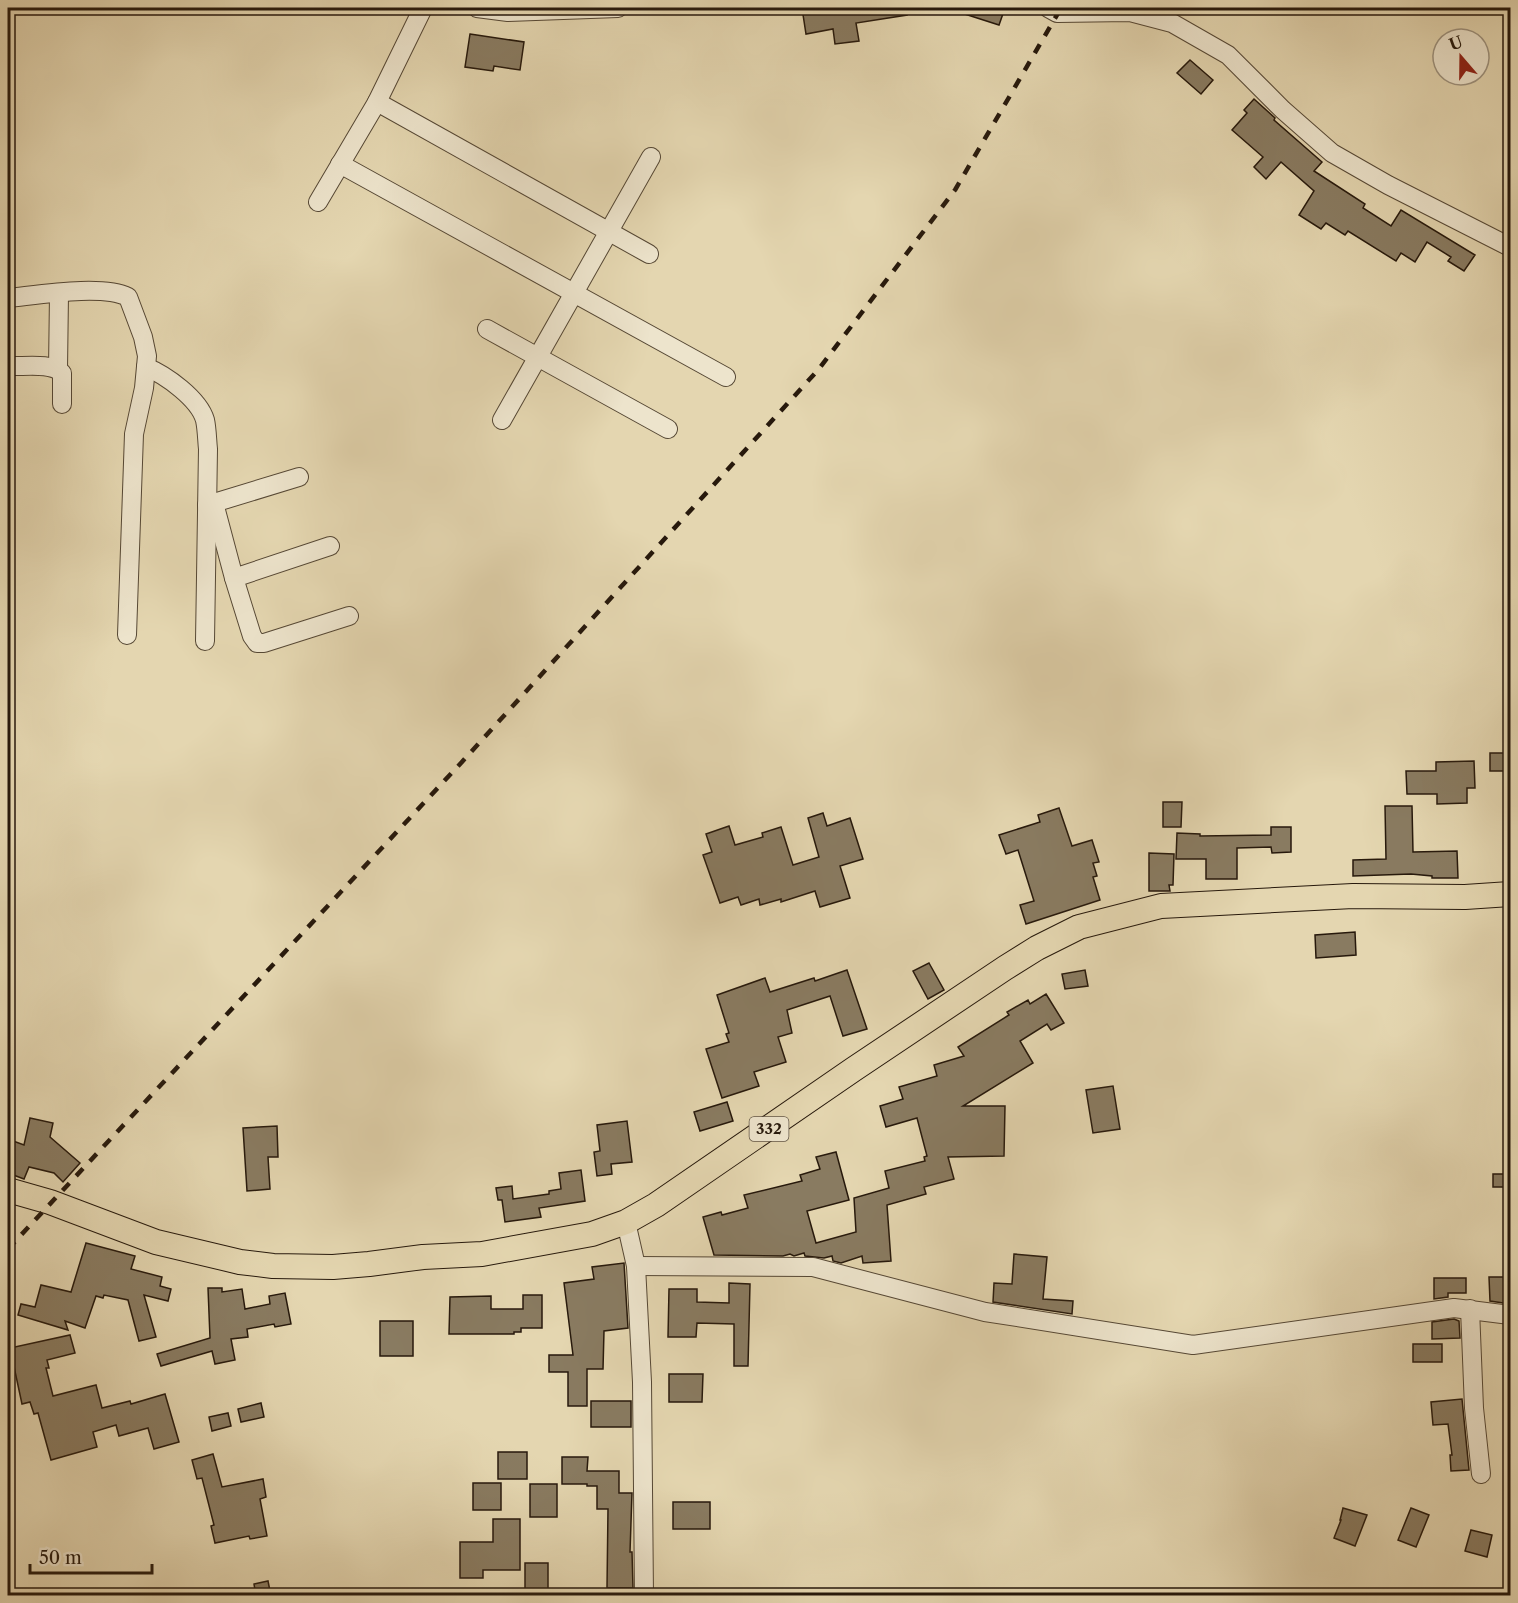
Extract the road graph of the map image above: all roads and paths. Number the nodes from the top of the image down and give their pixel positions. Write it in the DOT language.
graph roads {
  1 [pos="423,8"];
  2 [pos="477,8"];
  3 [pos="618,8"];
  4 [pos="1048,8"];
  5 [pos="377,102"];
  6 [pos="651,157"];
  7 [pos="340,164"];
  8 [pos="318,202"];
  9 [pos="609,232"];
  10 [pos="1510,247"];
  11 [pos="649,254"];
  12 [pos="58,294"];
  13 [pos="574,294"];
  14 [pos="8,298"];
  15 [pos="487,329"];
  16 [pos="538,359"];
  17 [pos="8,366"];
  18 [pos="146,367"];
  19 [pos="58,369"];
  20 [pos="726,377"];
  21 [pos="62,404"];
  22 [pos="502,420"];
  23 [pos="668,429"];
  24 [pos="299,477"];
  25 [pos="210,504"];
  26 [pos="330,546"];
  27 [pos="234,579"];
  28 [pos="349,616"];
  29 [pos="127,635"];
  30 [pos="205,641"];
  31 [pos="1510,894"];
  32 [pos="8,1190"];
  33 [pos="626,1222"];
  34 [pos="636,1266"];
  35 [pos="1470,1309"];
  36 [pos="1510,1315"];
  37 [pos="1481,1474"];
  38 [pos="644,1596"];
  1 -- 5 [label="street"];
  2 -- 3 [label="street"];
  4 -- 10 [label="street"];
  5 -- 7 [label="street"];
  5 -- 9 [label="street"];
  6 -- 9 [label="street"];
  7 -- 8 [label="street"];
  7 -- 13 [label="street"];
  9 -- 11 [label="street"];
  9 -- 13 [label="street"];
  12 -- 14 [label="street"];
  12 -- 18 [label="street"];
  12 -- 19 [label="street"];
  13 -- 16 [label="street"];
  13 -- 20 [label="street"];
  15 -- 16 [label="street"];
  16 -- 22 [label="street"];
  16 -- 23 [label="street"];
  17 -- 19 [label="street"];
  18 -- 25 [label="street"];
  18 -- 29 [label="street"];
  19 -- 21 [label="street"];
  24 -- 25 [label="street"];
  25 -- 27 [label="street"];
  25 -- 30 [label="street"];
  26 -- 27 [label="street"];
  27 -- 28 [label="street"];
  31 -- 33 [label="main road, 332"];
  32 -- 33 [label="main road, 332"];
  33 -- 34 [label="street"];
  34 -- 35 [label="street"];
  34 -- 38 [label="street"];
  35 -- 36 [label="street"];
  35 -- 37 [label="street"];
}
